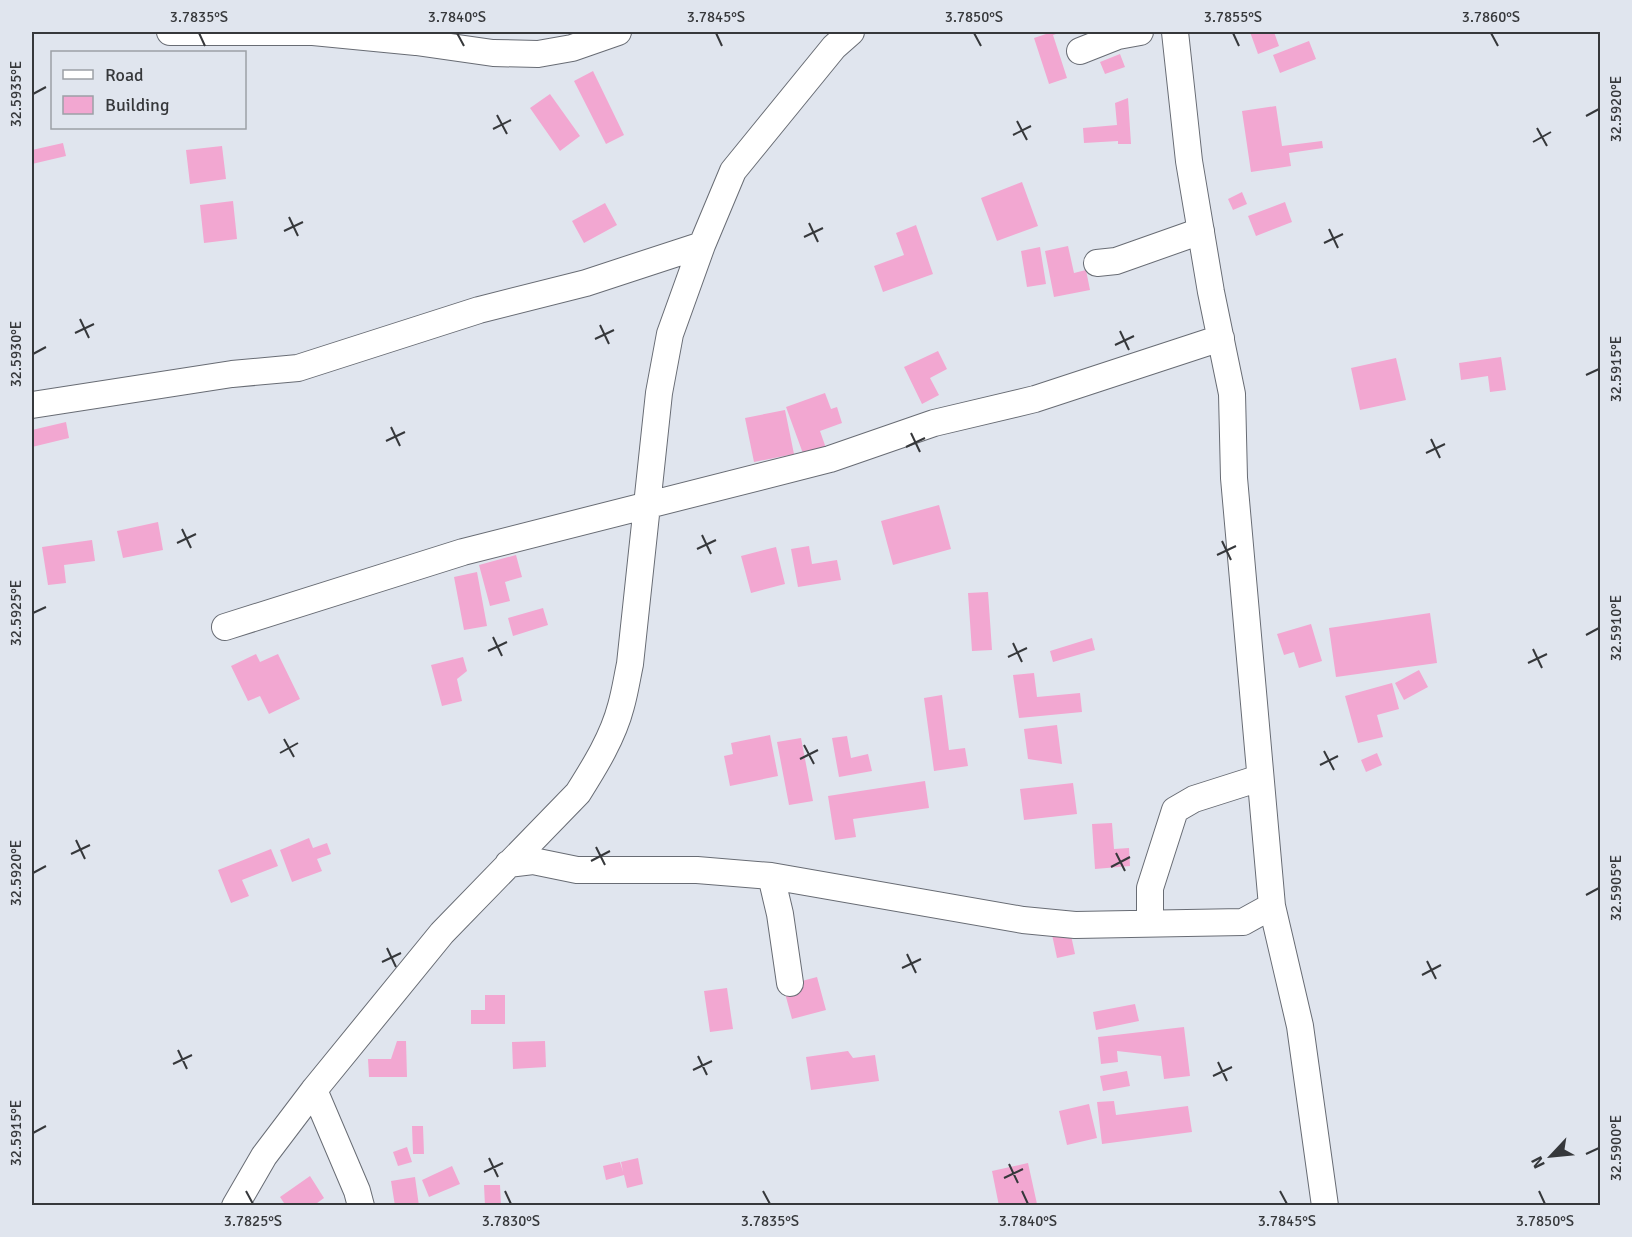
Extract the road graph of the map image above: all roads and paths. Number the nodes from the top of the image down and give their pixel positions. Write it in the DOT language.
graph roads {
  1 [pos="170,32"];
  2 [pos="618,32"];
  3 [pos="851,32"];
  4 [pos="1140,32"];
  5 [pos="1175,32"];
  6 [pos="1080,51"];
  7 [pos="1201,231"];
  8 [pos="702,245"];
  9 [pos="1097,263"];
  10 [pos="1221,338"];
  11 [pos="32,405"];
  12 [pos="647,504"];
  13 [pos="225,627"];
  14 [pos="1260,778"];
  15 [pos="508,864"];
  16 [pos="771,876"];
  17 [pos="1272,906"];
  18 [pos="1150,923"];
  19 [pos="790,983"];
  20 [pos="314,1090"];
  21 [pos="235,1206"];
  22 [pos="361,1206"];
  23 [pos="1326,1206"];
  1 -- 2 [label="street"];
  3 -- 8 [label="street"];
  4 -- 6 [label="street"];
  5 -- 7 [label="street"];
  7 -- 9 [label="street"];
  7 -- 10 [label="street"];
  8 -- 11 [label="street"];
  8 -- 12 [label="street"];
  10 -- 12 [label="street"];
  10 -- 14 [label="street"];
  12 -- 13 [label="street"];
  12 -- 15 [label="street"];
  14 -- 17 [label="street"];
  14 -- 18 [label="street"];
  15 -- 16 [label="street"];
  15 -- 20 [label="street"];
  16 -- 18 [label="street"];
  16 -- 19 [label="street"];
  17 -- 18 [label="street"];
  17 -- 23 [label="street"];
  20 -- 21 [label="street"];
  20 -- 22 [label="street"];
}
